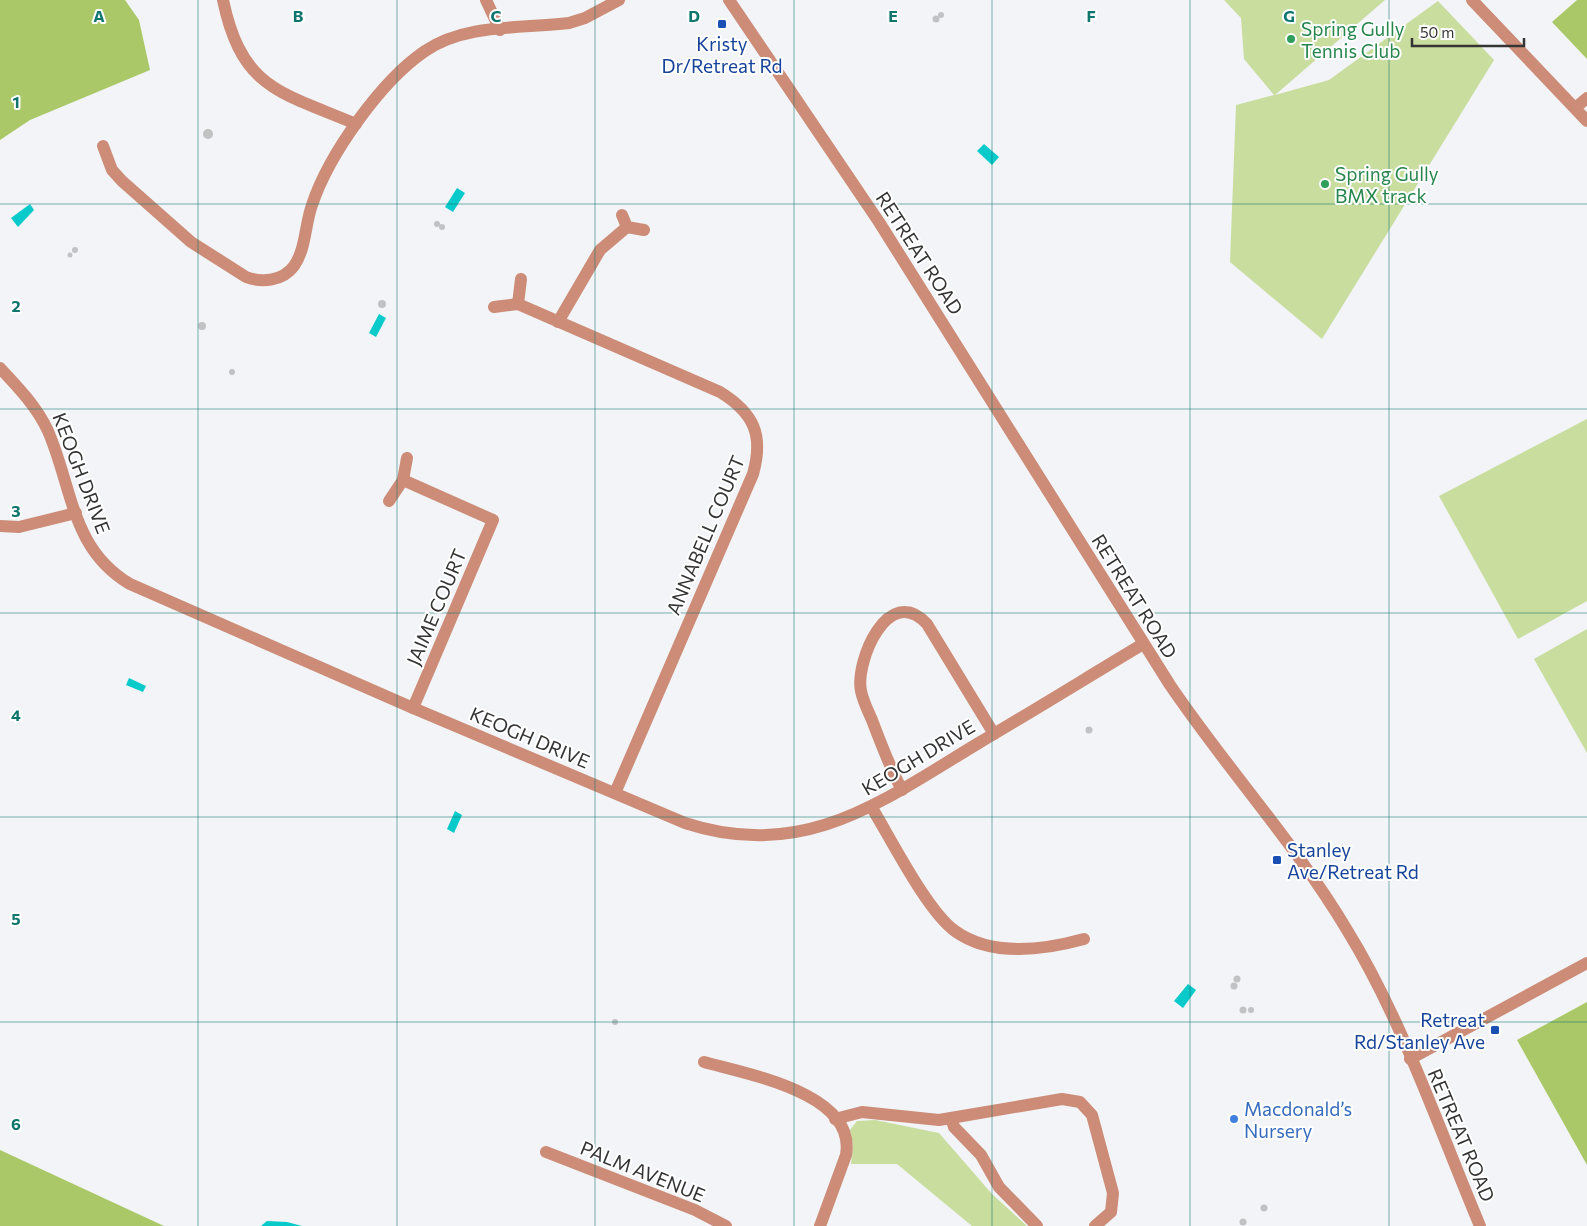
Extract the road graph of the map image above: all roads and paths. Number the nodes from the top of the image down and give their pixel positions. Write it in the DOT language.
graph roads {
  1 [pos="223,0"];
  2 [pos="486,0"];
  3 [pos="619,0"];
  4 [pos="729,0"];
  5 [pos="1472,0"];
  6 [pos="500,30"];
  7 [pos="1587,98"];
  8 [pos="1575,108"];
  9 [pos="1587,121"];
  10 [pos="356,124"];
  11 [pos="103,146"];
  12 [pos="622,215"];
  13 [pos="627,227"];
  14 [pos="644,230"];
  15 [pos="521,279"];
  16 [pos="518,304"];
  17 [pos="494,307"];
  18 [pos="558,322"];
  19 [pos="0,368"];
  20 [pos="407,458"];
  21 [pos="403,480"];
  22 [pos="389,501"];
  23 [pos="76,513"];
  24 [pos="0,526"];
  25 [pos="1143,644"];
  26 [pos="413,708"];
  27 [pos="994,734"];
  28 [pos="902,790"];
  29 [pos="614,793"];
  30 [pos="872,808"];
  31 [pos="1084,939"];
  32 [pos="1587,963"];
  33 [pos="1410,1059"];
  34 [pos="704,1062"];
  35 [pos="951,1118"];
  36 [pos="835,1119"];
  37 [pos="546,1152"];
  38 [pos="726,1226"];
  39 [pos="820,1226"];
  40 [pos="1037,1226"];
  41 [pos="1095,1226"];
  42 [pos="1480,1226"];
  1 -- 10 [label="street"];
  2 -- 6 [label="street"];
  3 -- 6 [label="street"];
  4 -- 25 [label="street, RETREAT ROAD"];
  5 -- 8 [label="street"];
  6 -- 10 [label="street"];
  7 -- 8 [label="street"];
  8 -- 9 [label="street"];
  10 -- 11 [label="street"];
  12 -- 13 [label="street"];
  13 -- 14 [label="street"];
  13 -- 18 [label="street"];
  15 -- 16 [label="street"];
  16 -- 17 [label="street"];
  16 -- 18 [label="street, ANNABELL COURT"];
  18 -- 29 [label="street, ANNABELL COURT"];
  19 -- 23 [label="street, KEOGH DRIVE"];
  20 -- 21 [label="street"];
  21 -- 22 [label="street"];
  21 -- 26 [label="street, JAIME COURT"];
  23 -- 24 [label="street"];
  23 -- 26 [label="street, KEOGH DRIVE"];
  25 -- 27 [label="street, KEOGH DRIVE"];
  25 -- 33 [label="street, RETREAT ROAD"];
  26 -- 29 [label="street, KEOGH DRIVE"];
  27 -- 28 [label="street, KEOGH DRIVE"];
  27 -- 28 [label="street"];
  28 -- 30 [label="street, KEOGH DRIVE"];
  29 -- 30 [label="street, KEOGH DRIVE"];
  30 -- 31 [label="street"];
  32 -- 33 [label="street"];
  33 -- 42 [label="street, RETREAT ROAD"];
  34 -- 36 [label="street"];
  35 -- 36 [label="street"];
  35 -- 40 [label="street"];
  35 -- 41 [label="street"];
  36 -- 39 [label="street"];
  37 -- 38 [label="street, PALM AVENUE"];
}
